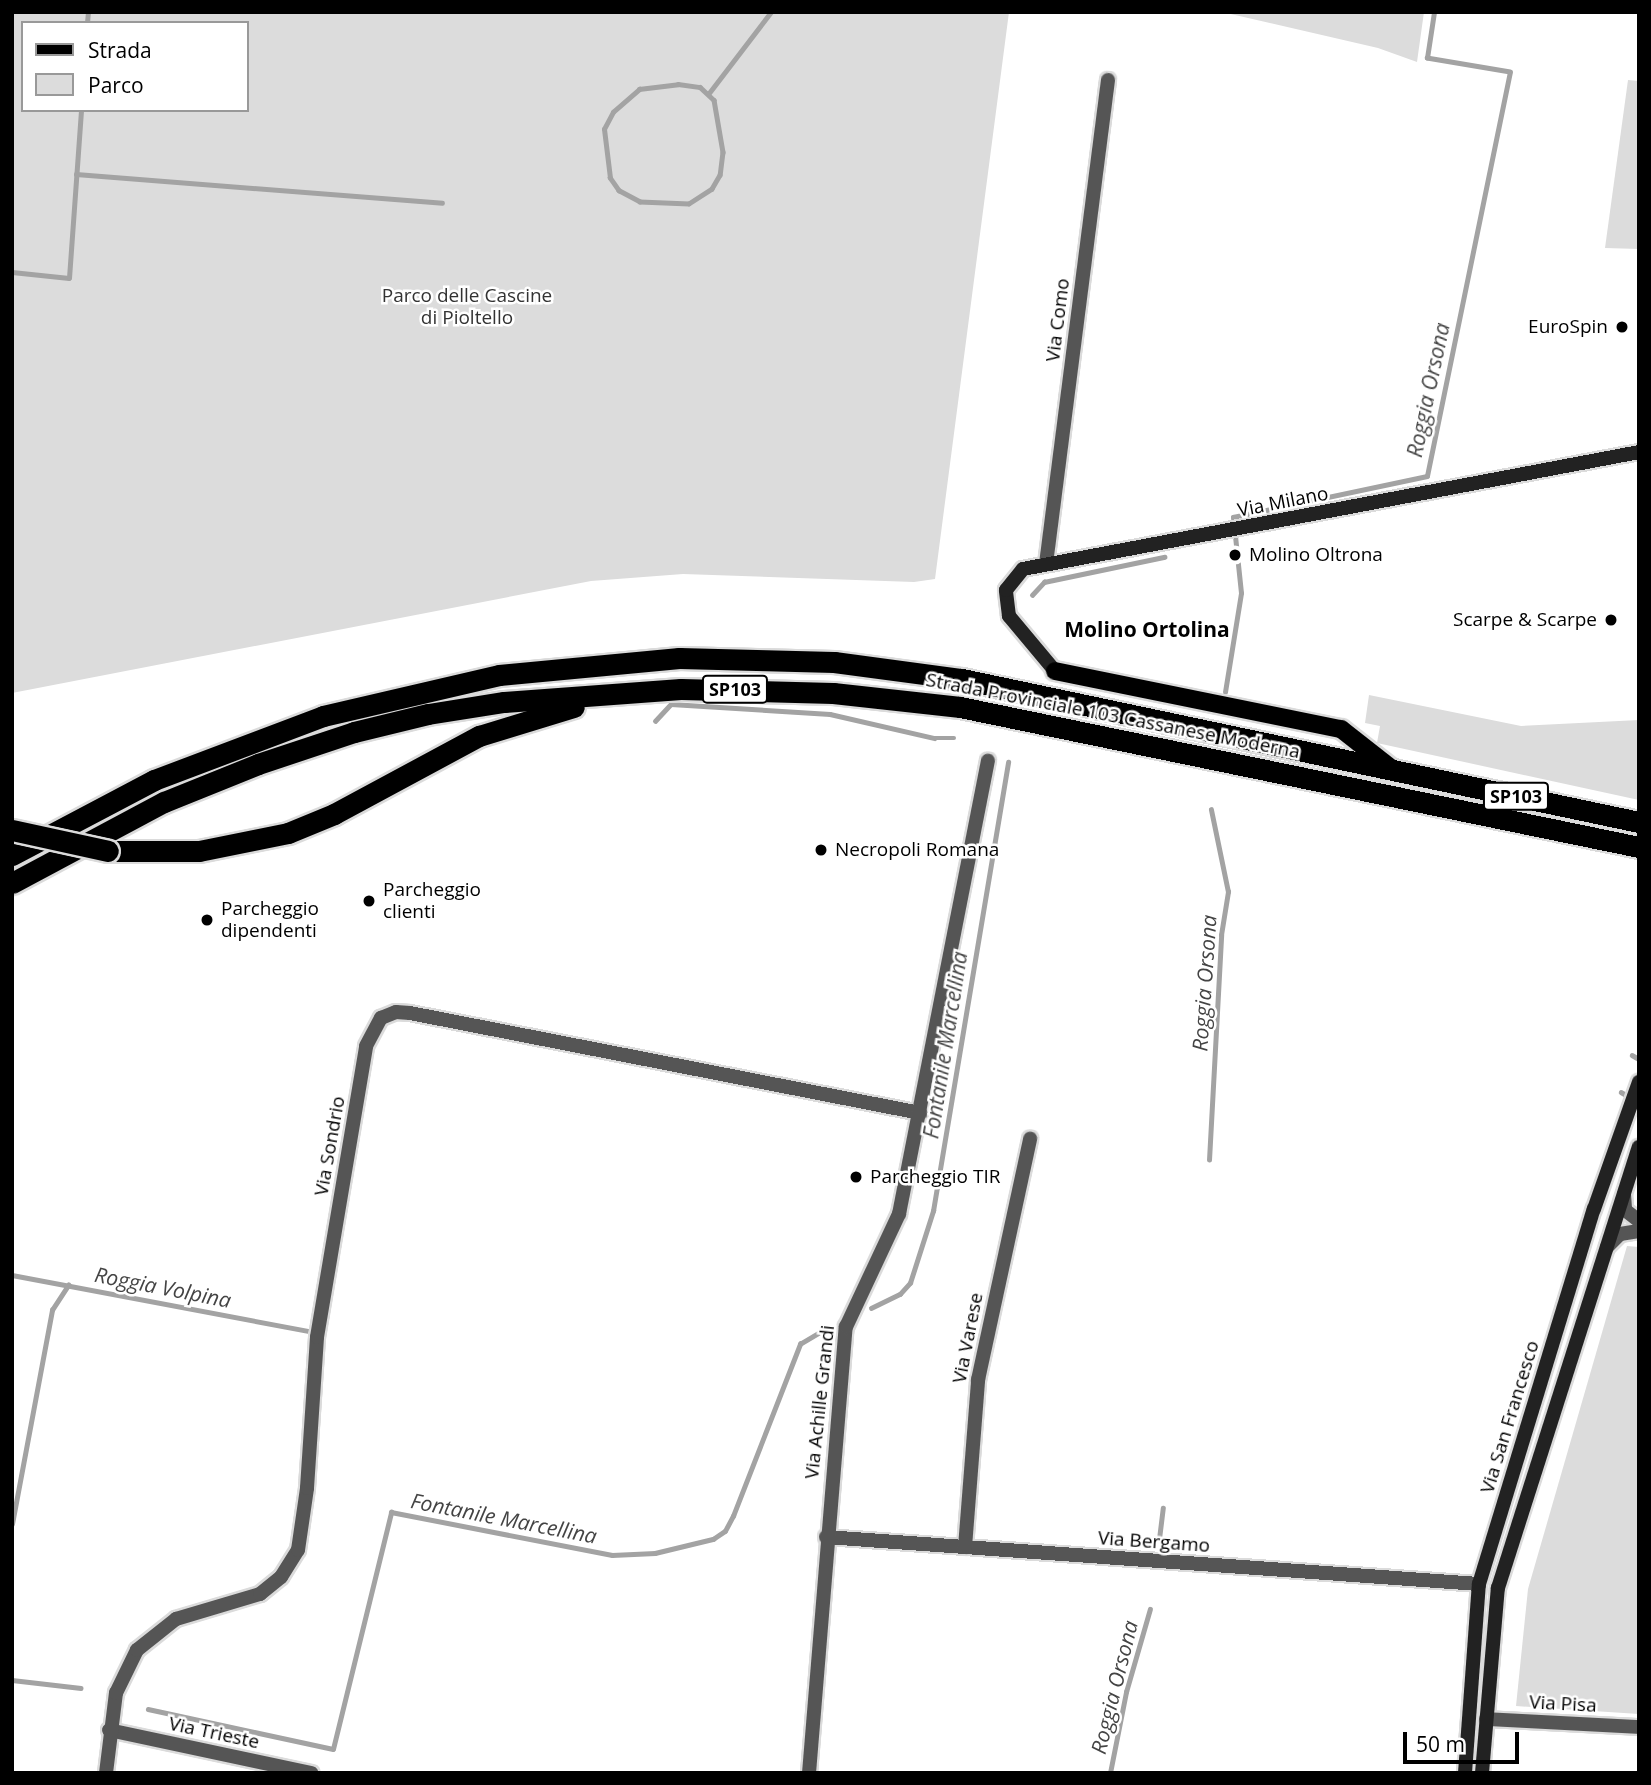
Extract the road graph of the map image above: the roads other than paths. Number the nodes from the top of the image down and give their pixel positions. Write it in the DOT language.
graph roads {
  1 [pos="1108,80"];
  2 [pos="1639,452"];
  3 [pos="1046,565"];
  4 [pos="1055,671"];
  5 [pos="988,761"];
  6 [pos="1393,770"];
  7 [pos="1312,779"];
  8 [pos="1639,822"];
  9 [pos="12,830"];
  10 [pos="1639,848"];
  11 [pos="12,855"];
  12 [pos="12,883"];
  13 [pos="1639,1082"];
  14 [pos="920,1112"];
  15 [pos="1030,1139"];
  16 [pos="1639,1147"];
  17 [pos="1624,1187"];
  18 [pos="1639,1221"];
  19 [pos="1639,1231"];
  20 [pos="1604,1251"];
  21 [pos="826,1537"];
  22 [pos="965,1547"];
  23 [pos="1479,1584"];
  24 [pos="1486,1719"];
  25 [pos="1639,1727"];
  26 [pos="109,1730"];
  27 [pos="106,1773"];
  28 [pos="311,1773"];
  29 [pos="809,1773"];
  30 [pos="1465,1773"];
  31 [pos="1482,1773"];
  1 -- 3 [label="street, Via Como"];
  2 -- 3 [label="street, Via Milano"];
  3 -- 4 [label="street, Via Milano"];
  4 -- 6 [label="main road"];
  5 -- 14 [label="street, Via Achille Grandi"];
  6 -- 8 [label="highway, SP103"];
  6 -- 11 [label="highway, Strada Provinciale 103 Cassanese Moderna / SP103"];
  7 -- 9 [label="highway, SP103, bridge"];
  7 -- 10 [label="highway, Strada Provinciale 103 Cassanese Moderna / SP103"];
  7 -- 12 [label="highway, Strada Provinciale 103 Cassanese Moderna / SP103"];
  13 -- 23 [label="street, Via San Francesco"];
  14 -- 21 [label="street, Via Achille Grandi"];
  14 -- 26 [label="street, Via Sondrio"];
  15 -- 22 [label="street, Via Varese"];
  16 -- 17 [label="street, Via San Francesco"];
  17 -- 18 [label="street"];
  17 -- 20 [label="street, Via San Francesco"];
  19 -- 20 [label="street"];
  20 -- 24 [label="street, Via San Francesco"];
  21 -- 22 [label="street, Via Bergamo"];
  21 -- 29 [label="street, Via Achille Grandi"];
  22 -- 23 [label="street, Via Bergamo"];
  23 -- 30 [label="street, Via San Francesco"];
  24 -- 25 [label="street, Via Pisa"];
  24 -- 31 [label="street, Via San Francesco"];
  26 -- 27 [label="street"];
  26 -- 28 [label="street, Via Trieste"];
}
